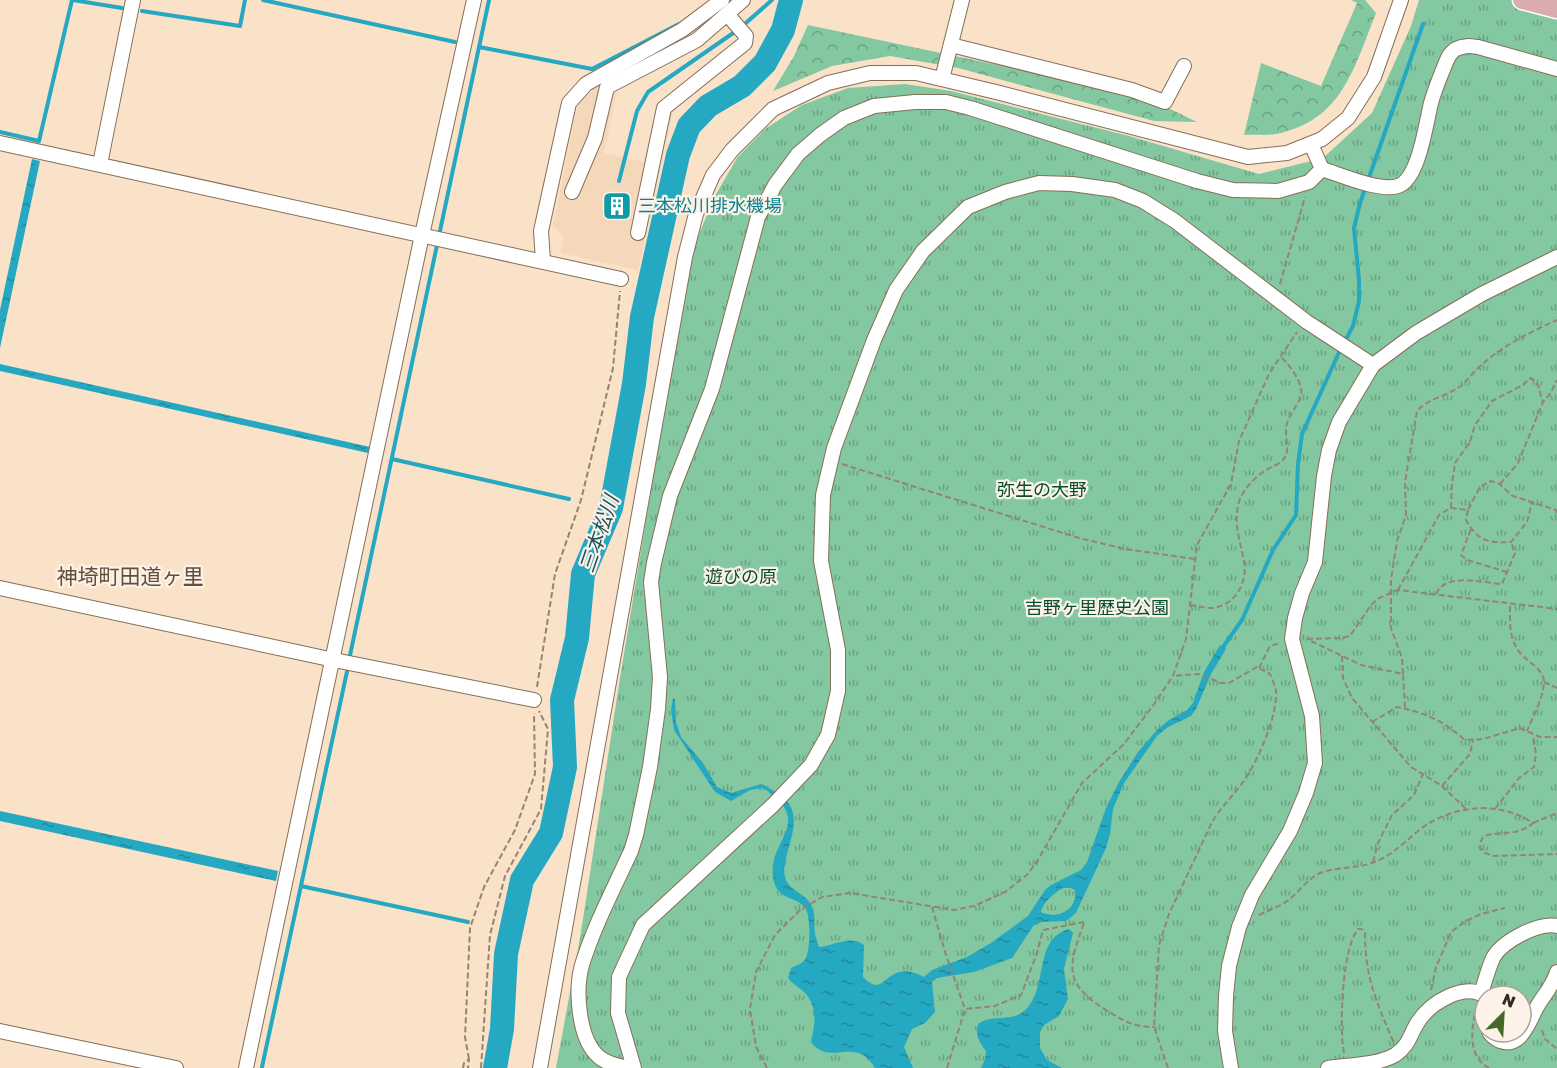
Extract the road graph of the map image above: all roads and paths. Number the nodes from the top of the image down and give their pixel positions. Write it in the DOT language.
graph roads {
  1 [pos="133,0"];
  2 [pos="474,0"];
  3 [pos="722,0"];
  4 [pos="743,0"];
  5 [pos="962,0"];
  6 [pos="1401,0"];
  7 [pos="1522,0"];
  8 [pos="1557,9"];
  9 [pos="727,14"];
  10 [pos="951,45"];
  11 [pos="1184,66"];
  12 [pos="1557,69"];
  13 [pos="942,80"];
  14 [pos="0,143"];
  15 [pos="1311,144"];
  16 [pos="100,164"];
  17 [pos="1322,169"];
  18 [pos="1309,182"];
  19 [pos="572,192"];
  20 [pos="638,233"];
  21 [pos="433,238"];
  22 [pos="1557,257"];
  23 [pos="543,261"];
  24 [pos="621,279"];
  25 [pos="1274,297"];
  26 [pos="1557,320"];
  27 [pos="1307,322"];
  28 [pos="1280,357"];
  29 [pos="1373,366"];
  30 [pos="1557,380"];
  31 [pos="1543,402"];
  32 [pos="831,460"];
  33 [pos="1500,484"];
  34 [pos="1532,502"];
  35 [pos="1451,508"];
  36 [pos="1468,510"];
  37 [pos="1557,515"];
  38 [pos="1471,529"];
  39 [pos="1511,542"];
  40 [pos="1195,559"];
  41 [pos="1507,572"];
  42 [pos="0,588"];
  43 [pos="1398,590"];
  44 [pos="1391,593"];
  45 [pos="1436,594"];
  46 [pos="1510,604"];
  47 [pos="1190,605"];
  48 [pos="1557,609"];
  49 [pos="1292,639"];
  50 [pos="1309,639"];
  51 [pos="1342,656"];
  52 [pos="343,662"];
  53 [pos="1258,668"];
  54 [pos="1403,674"];
  55 [pos="1173,676"];
  56 [pos="1544,682"];
  57 [pos="1557,688"];
  58 [pos="534,700"];
  59 [pos="1405,708"];
  60 [pos="1372,722"];
  61 [pos="1527,731"];
  62 [pos="1532,733"];
  63 [pos="1557,737"];
  64 [pos="1473,740"];
  65 [pos="1424,774"];
  66 [pos="1442,786"];
  67 [pos="1466,809"];
  68 [pos="1495,809"];
  69 [pos="1557,813"];
  70 [pos="1533,823"];
  71 [pos="1557,854"];
  72 [pos="1373,862"];
  73 [pos="932,907"];
  74 [pos="1505,909"];
  75 [pos="1557,926"];
  76 [pos="1239,927"];
  77 [pos="1557,972"];
  78 [pos="1486,984"];
  79 [pos="1473,993"];
  80 [pos="1433,1007"];
  81 [pos="965,1009"];
  82 [pos="1535,1010"];
  83 [pos="1533,1014"];
  84 [pos="1154,1027"];
  85 [pos="0,1030"];
  86 [pos="1557,1049"];
  87 [pos="1398,1052"];
  88 [pos="469,1059"];
  89 [pos="1347,1065"];
  90 [pos="176,1068"];
  91 [pos="246,1068"];
  92 [pos="463,1068"];
  93 [pos="468,1068"];
  94 [pos="481,1068"];
  95 [pos="540,1068"];
  96 [pos="629,1068"];
  97 [pos="634,1068"];
  98 [pos="767,1068"];
  99 [pos="946,1068"];
  100 [pos="1168,1068"];
  101 [pos="1232,1068"];
  102 [pos="1328,1068"];
  1 -- 16 [label="street"];
  2 -- 21 [label="street"];
  3 -- 23 [label="street"];
  4 -- 9 [label="street"];
  5 -- 10 [label="street"];
  6 -- 15 [label="street"];
  7 -- 8 [label="main road"];
  9 -- 19 [label="street"];
  9 -- 20 [label="street"];
  10 -- 11 [label="street"];
  10 -- 13 [label="street"];
  12 -- 17 [label="street"];
  13 -- 15 [label="street"];
  13 -- 95 [label="street"];
  14 -- 16 [label="street"];
  15 -- 17 [label="street"];
  16 -- 21 [label="street"];
  17 -- 18 [label="street"];
  18 -- 25 [label="path"];
  18 -- 96 [label="street"];
  21 -- 23 [label="street"];
  21 -- 52 [label="street"];
  22 -- 29 [label="street"];
  23 -- 24 [label="street"];
  24 -- 58 [label="path"];
  25 -- 27 [label="street"];
  25 -- 32 [label="street"];
  26 -- 44 [label="path"];
  27 -- 28 [label="path"];
  27 -- 29 [label="street"];
  28 -- 40 [label="path"];
  28 -- 47 [label="path"];
  29 -- 49 [label="street"];
  30 -- 31 [label="path"];
  31 -- 33 [label="path"];
  31 -- 35 [label="path"];
  32 -- 40 [label="path"];
  32 -- 97 [label="street"];
  33 -- 34 [label="path"];
  33 -- 36 [label="path"];
  34 -- 37 [label="path"];
  34 -- 39 [label="path"];
  35 -- 36 [label="path"];
  35 -- 43 [label="path"];
  36 -- 38 [label="path"];
  38 -- 39 [label="path"];
  38 -- 41 [label="path"];
  39 -- 41 [label="path"];
  40 -- 47 [label="path"];
  41 -- 45 [label="path"];
  42 -- 52 [label="street"];
  43 -- 44 [label="path"];
  43 -- 45 [label="path"];
  44 -- 50 [label="path"];
  44 -- 54 [label="path"];
  45 -- 46 [label="path"];
  46 -- 48 [label="path"];
  46 -- 56 [label="path"];
  47 -- 55 [label="path"];
  49 -- 50 [label="path"];
  49 -- 53 [label="path"];
  49 -- 76 [label="street"];
  50 -- 51 [label="path"];
  51 -- 54 [label="path"];
  51 -- 60 [label="path"];
  52 -- 58 [label="street"];
  52 -- 91 [label="street"];
  53 -- 55 [label="path"];
  53 -- 84 [label="path"];
  54 -- 59 [label="path"];
  55 -- 73 [label="path"];
  56 -- 57 [label="path"];
  56 -- 61 [label="path"];
  58 -- 88 [label="path"];
  58 -- 94 [label="path"];
  59 -- 60 [label="path"];
  59 -- 64 [label="path"];
  60 -- 65 [label="path"];
  61 -- 62 [label="path"];
  61 -- 64 [label="path"];
  62 -- 63 [label="path"];
  62 -- 68 [label="path"];
  64 -- 66 [label="path"];
  65 -- 66 [label="path"];
  65 -- 72 [label="path"];
  66 -- 67 [label="path"];
  67 -- 68 [label="path"];
  67 -- 72 [label="path"];
  68 -- 70 [label="path"];
  69 -- 70 [label="path"];
  70 -- 71 [label="path"];
  72 -- 76 [label="path"];
  73 -- 81 [label="path"];
  73 -- 98 [label="path"];
  74 -- 80 [label="path"];
  75 -- 78 [label="street"];
  76 -- 101 [label="street"];
  77 -- 82 [label="street"];
  79 -- 80 [label="street"];
  80 -- 87 [label="street"];
  81 -- 84 [label="path"];
  81 -- 99 [label="path"];
  82 -- 83 [label="street"];
  82 -- 86 [label="path"];
  84 -- 100 [label="path"];
  85 -- 90 [label="street"];
  87 -- 89 [label="street"];
  87 -- 89 [label="path"];
  88 -- 92 [label="path"];
  88 -- 93 [label="path"];
  89 -- 102 [label="street"];
}
